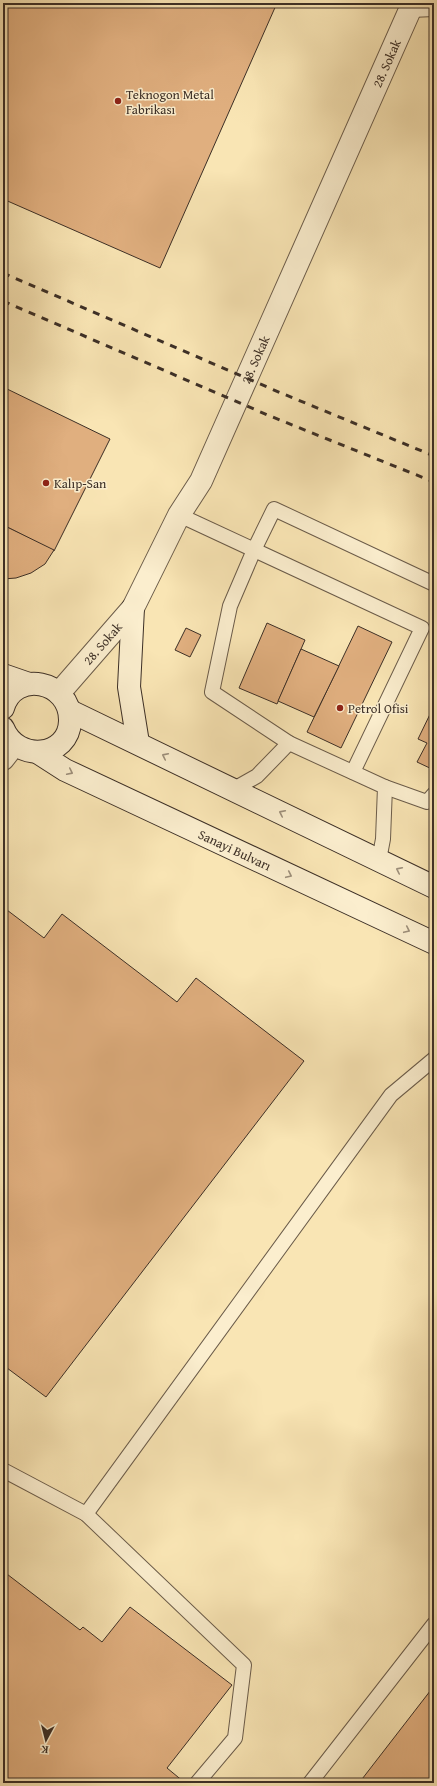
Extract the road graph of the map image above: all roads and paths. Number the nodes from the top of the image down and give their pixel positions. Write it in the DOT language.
graph roads {
  1 [pos="412,5"];
  2 [pos="434,5"];
  3 [pos="179,515"];
  4 [pos="254,550"];
  5 [pos="434,584"];
  6 [pos="134,608"];
  7 [pos="3,675"];
  8 [pos="29,684"];
  9 [pos="64,702"];
  10 [pos="3,708"];
  11 [pos="138,743"];
  12 [pos="7,744"];
  13 [pos="290,744"];
  14 [pos="37,752"];
  15 [pos="353,772"];
  16 [pos="385,787"];
  17 [pos="234,789"];
  18 [pos="434,794"];
  19 [pos="379,860"];
  20 [pos="434,887"];
  21 [pos="434,943"];
  22 [pos="434,1059"];
  23 [pos="3,1470"];
  24 [pos="86,1514"];
  25 [pos="434,1624"];
  26 [pos="197,1783"];
  27 [pos="310,1783"];
  1 -- 2 [label="main road"];
  1 -- 3 [label="main road, 28. Sokak"];
  3 -- 4 [label="lane"];
  3 -- 6 [label="main road, 28. Sokak"];
  4 -- 5 [label="lane"];
  4 -- 13 [label="lane"];
  4 -- 15 [label="lane"];
  6 -- 9 [label="main road, 28. Sokak"];
  6 -- 11 [label="main road"];
  7 -- 8 [label="main road"];
  8 -- 9 [label="main road"];
  8 -- 10 [label="main road"];
  9 -- 11 [label="main road"];
  9 -- 14 [label="main road"];
  17 -- 11 [label="main road, one-way"];
  12 -- 14 [label="main road, Sanayi Bulvarı"];
  13 -- 15 [label="lane"];
  13 -- 17 [label="lane"];
  14 -- 21 [label="main road, Sanayi Bulvarı, one-way"];
  15 -- 16 [label="lane"];
  16 -- 18 [label="lane"];
  16 -- 19 [label="lane"];
  19 -- 17 [label="main road, one-way"];
  20 -- 19 [label="main road, one-way"];
  22 -- 24 [label="lane"];
  23 -- 24 [label="lane"];
  24 -- 26 [label="lane"];
  25 -- 27 [label="lane"];
}
